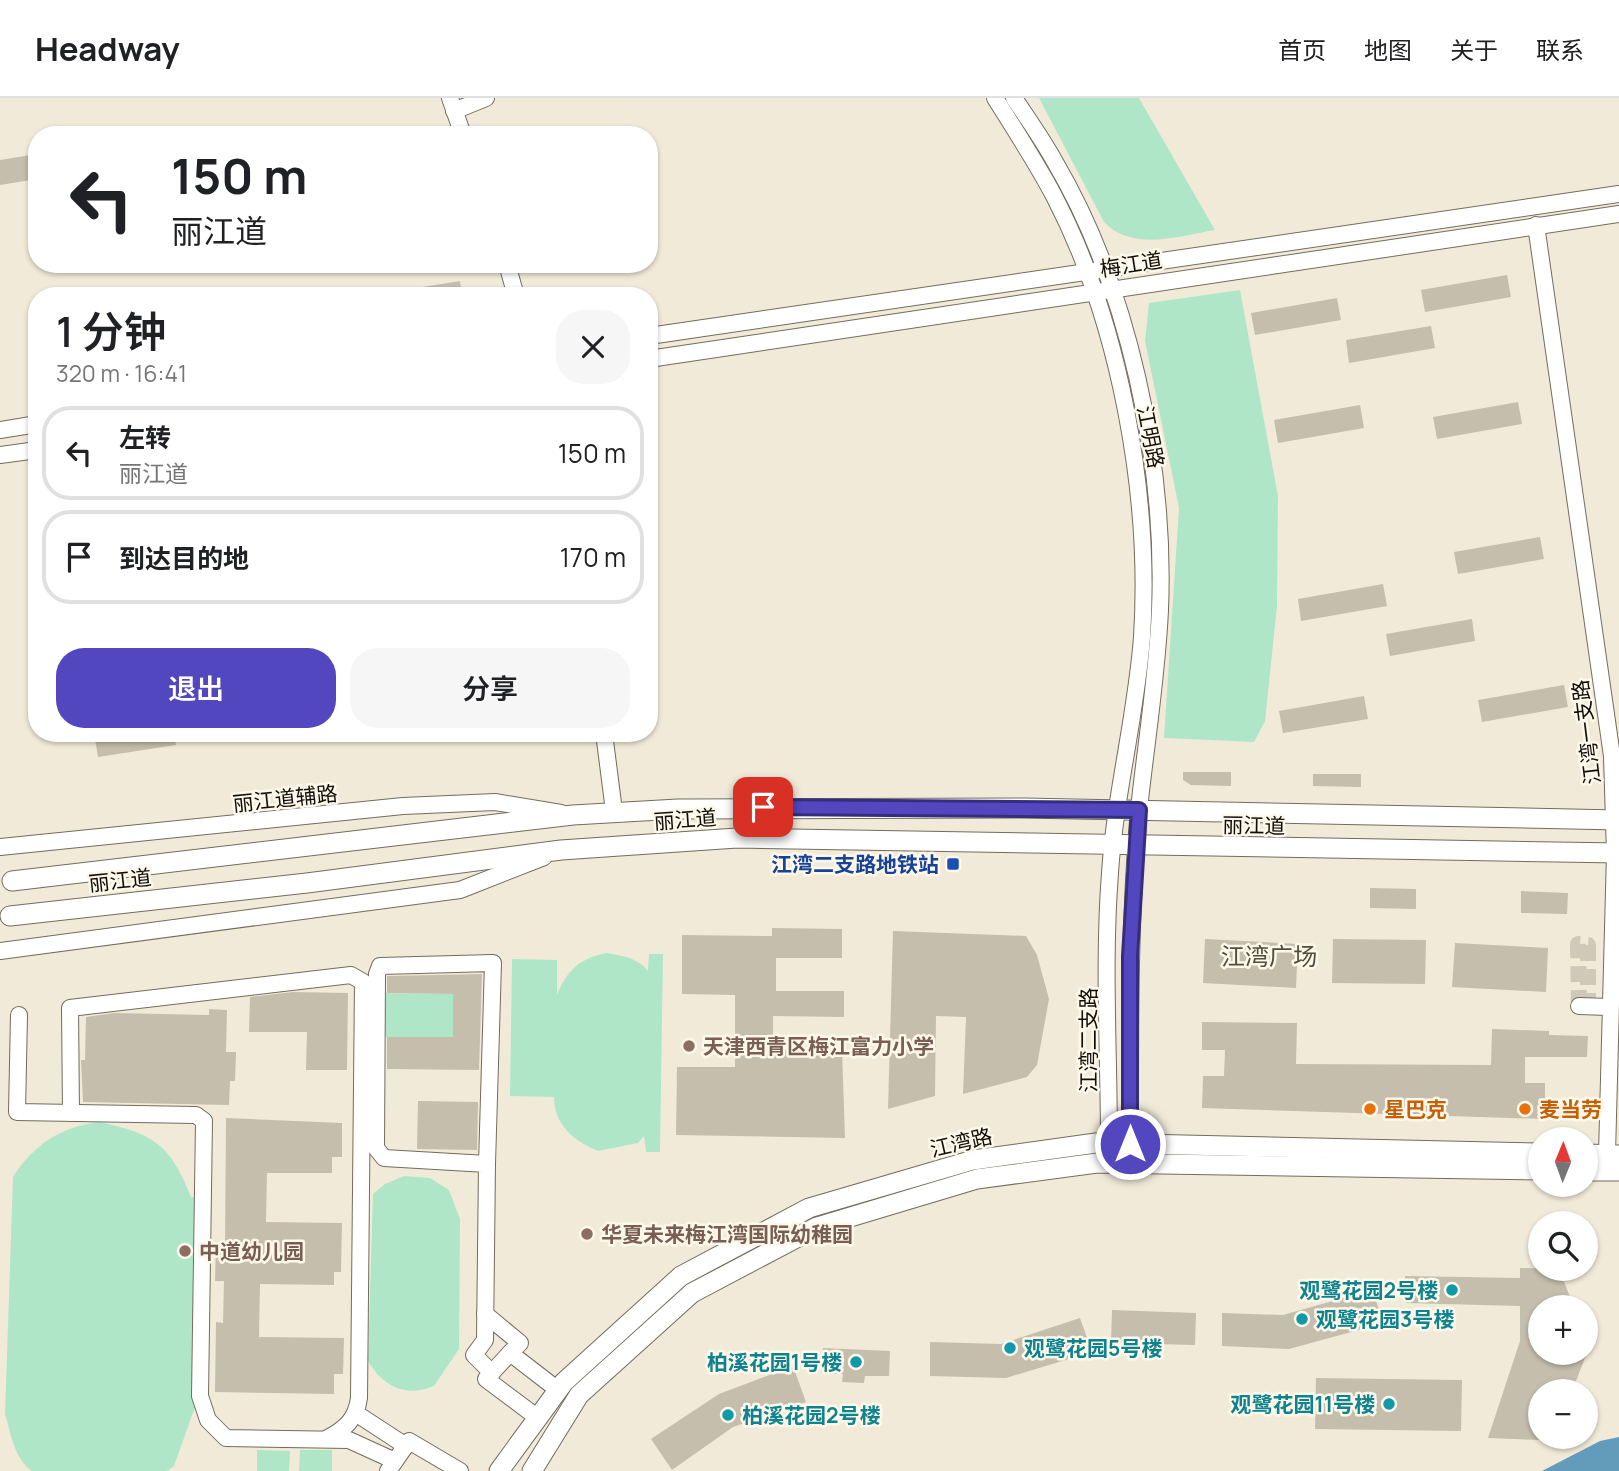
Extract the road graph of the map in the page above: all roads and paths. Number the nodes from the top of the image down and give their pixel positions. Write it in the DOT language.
graph roads {
  1 [pos="486,98"];
  2 [pos="995,98"];
  3 [pos="1014,98"];
  4 [pos="452,105"];
  5 [pos="460,126"];
  6 [pos="1619,194"];
  7 [pos="1619,214"];
  8 [pos="1536,225"];
  9 [pos="1103,267"];
  10 [pos="1085,270"];
  11 [pos="1110,289"];
  12 [pos="1093,291"];
  13 [pos="658,335"];
  14 [pos="658,358"];
  15 [pos="28,425"];
  16 [pos="0,429"];
  17 [pos="28,451"];
  18 [pos="0,455"];
  19 [pos="605,742"];
  20 [pos="1116,809"];
  21 [pos="1139,810"];
  22 [pos="614,811"];
  23 [pos="573,815"];
  24 [pos="1617,820"];
  25 [pos="1112,845"];
  26 [pos="1137,846"];
  27 [pos="0,847"];
  28 [pos="561,850"];
  29 [pos="1617,853"];
  30 [pos="12,881"];
  31 [pos="10,916"];
  32 [pos="0,951"];
  33 [pos="1579,1006"];
  34 [pos="1609,1007"];
  35 [pos="19,1015"];
  36 [pos="71,1113"];
  37 [pos="1110,1144"];
  38 [pos="1130,1144"];
  39 [pos="1528,1153"];
  40 [pos="1613,1155"];
  41 [pos="487,1164"];
  42 [pos="1120,1164"];
  43 [pos="1528,1170"];
  44 [pos="1598,1171"];
  45 [pos="1619,1171"];
  46 [pos="485,1314"];
  47 [pos="510,1353"];
  48 [pos="492,1373"];
  49 [pos="558,1390"];
  50 [pos="357,1414"];
  51 [pos="538,1418"];
  52 [pos="326,1439"];
  53 [pos="406,1446"];
  54 [pos="391,1466"];
  55 [pos="460,1471"];
  56 [pos="499,1471"];
  57 [pos="531,1471"];
  1 -- 4 [label="street"];
  2 -- 10 [label="street, 江明路"];
  3 -- 9 [label="street, 江明路"];
  4 -- 5 [label="street"];
  6 -- 9 [label="street, 梅江道"];
  7 -- 8 [label="street, 梅江道"];
  8 -- 11 [label="street, 梅江道"];
  8 -- 24 [label="street, 江湾一支路"];
  9 -- 10 [label="street, 梅江道"];
  9 -- 11 [label="street, 江明路"];
  10 -- 12 [label="street, 江明路"];
  10 -- 13 [label="street, 梅江道"];
  11 -- 12 [label="street, 梅江道"];
  11 -- 21 [label="street, 江明路"];
  12 -- 14 [label="street, 梅江道"];
  12 -- 20 [label="street, 江明路"];
  15 -- 16 [label="street"];
  17 -- 18 [label="street"];
  19 -- 22 [label="street"];
  20 -- 21 [label="main road, 丽江道"];
  20 -- 22 [label="main road, 丽江道"];
  20 -- 25 [label="street, 江湾二支路"];
  21 -- 24 [label="main road, 丽江道"];
  21 -- 26 [label="street, 江湾二支路"];
  22 -- 23 [label="main road, 丽江道"];
  23 -- 27 [label="street, 丽江道辅路"];
  23 -- 30 [label="main road, 丽江道"];
  24 -- 29 [label="street, 江湾一支路"];
  25 -- 26 [label="main road, 丽江道"];
  25 -- 28 [label="main road, 丽江道"];
  25 -- 37 [label="street, 江湾二支路"];
  26 -- 29 [label="main road, 丽江道"];
  26 -- 38 [label="street, 江湾二支路"];
  28 -- 31 [label="main road, 丽江道"];
  28 -- 32 [label="street"];
  29 -- 34 [label="street, 江湾一支路"];
  33 -- 34 [label="street"];
  34 -- 40 [label="street, 江湾一支路"];
  35 -- 36 [label="street"];
  36 -- 50 [label="street"];
  36 -- 52 [label="street"];
  37 -- 38 [label="main road, 江湾路"];
  37 -- 42 [label="street, 江湾二支路"];
  37 -- 49 [label="main road, 江湾路"];
  38 -- 39 [label="main road, 江湾路"];
  38 -- 42 [label="street, 江湾二支路"];
  41 -- 41 [label="street"];
  41 -- 46 [label="street"];
  42 -- 43 [label="main road, 江湾路"];
  42 -- 57 [label="main road, 江湾路"];
  44 -- 45 [label="main road"];
  46 -- 47 [label="street"];
  46 -- 48 [label="street"];
  47 -- 48 [label="street"];
  47 -- 49 [label="street"];
  48 -- 51 [label="street"];
  49 -- 51 [label="main road, 江湾路"];
  50 -- 52 [label="street"];
  50 -- 53 [label="street"];
  51 -- 56 [label="main road, 江湾路"];
  52 -- 54 [label="street"];
  53 -- 54 [label="street"];
  53 -- 55 [label="street"];
}
